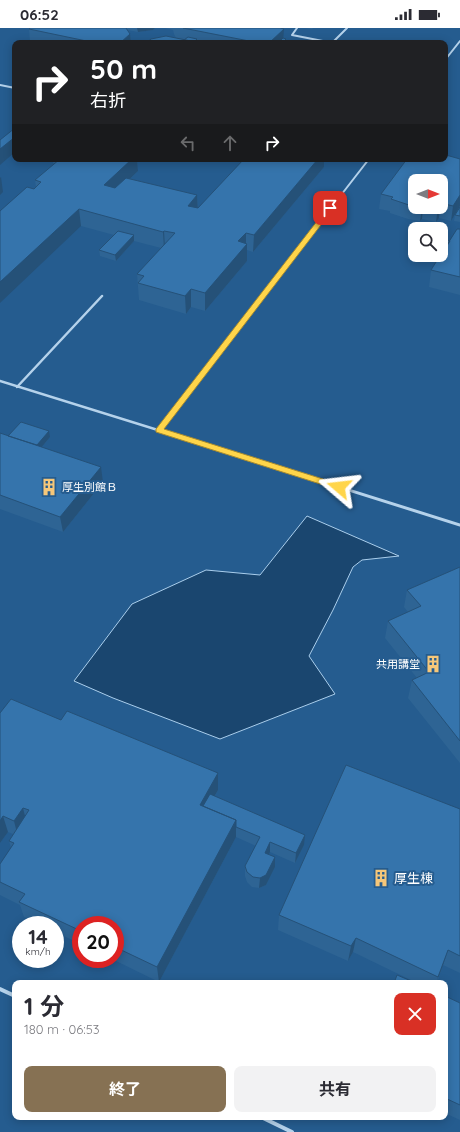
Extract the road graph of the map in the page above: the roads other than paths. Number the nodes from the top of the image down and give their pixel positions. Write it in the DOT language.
graph roads {
  1 [pos="297,28"];
  2 [pos="347,28"];
  3 [pos="317,40"];
  4 [pos="335,40"];
  5 [pos="460,41"];
  6 [pos="448,56"];
  7 [pos="0,85"];
  8 [pos="12,87"];
  9 [pos="367,162"];
  10 [pos="102,296"];
  11 [pos="0,381"];
  12 [pos="17,386"];
  13 [pos="159,431"];
  14 [pos="460,525"];
  15 [pos="0,989"];
  16 [pos="12,995"];
  17 [pos="267,1120"];
  18 [pos="292,1132"];
  1 -- 3 [label="lane"];
  2 -- 4 [label="lane"];
  5 -- 6 [label="lane"];
  7 -- 8 [label="lane"];
  9 -- 13 [label="lane"];
  10 -- 12 [label="lane"];
  11 -- 12 [label="lane"];
  12 -- 13 [label="lane"];
  13 -- 14 [label="lane"];
  15 -- 16 [label="lane"];
  17 -- 18 [label="lane"];
}
